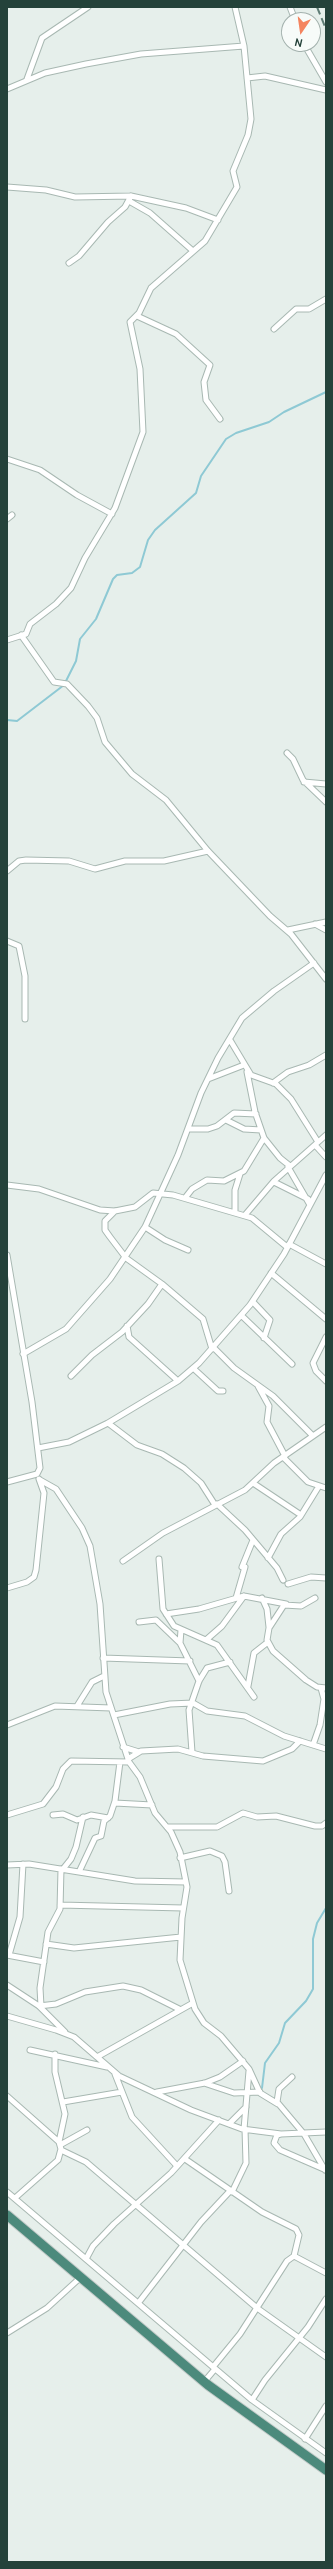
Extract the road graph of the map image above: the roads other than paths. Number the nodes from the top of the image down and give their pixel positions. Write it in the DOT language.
graph roads {
  1 [pos="88,7"];
  2 [pos="235,7"];
  3 [pos="244,46"];
  4 [pos="309,52"];
  5 [pos="247,78"];
  6 [pos="27,79"];
  7 [pos="326,82"];
  8 [pos="7,89"];
  9 [pos="326,90"];
  10 [pos="7,188"];
  11 [pos="130,198"];
  12 [pos="218,220"];
  13 [pos="193,251"];
  14 [pos="69,263"];
  15 [pos="326,300"];
  16 [pos="137,316"];
  17 [pos="274,329"];
  18 [pos="220,419"];
  19 [pos="7,459"];
  20 [pos="112,514"];
  21 [pos="12,516"];
  22 [pos="7,519"];
  23 [pos="20,635"];
  24 [pos="7,640"];
  25 [pos="287,753"];
  26 [pos="304,782"];
  27 [pos="326,784"];
  28 [pos="326,801"];
  29 [pos="208,851"];
  30 [pos="7,871"];
  31 [pos="326,922"];
  32 [pos="315,924"];
  33 [pos="288,930"];
  34 [pos="326,930"];
  35 [pos="7,941"];
  36 [pos="314,963"];
  37 [pos="326,979"];
  38 [pos="25,1019"];
  39 [pos="230,1040"];
  40 [pos="326,1054"];
  41 [pos="245,1068"];
  42 [pos="208,1079"];
  43 [pos="273,1083"];
  44 [pos="256,1114"];
  45 [pos="226,1120"];
  46 [pos="188,1129"];
  47 [pos="261,1130"];
  48 [pos="326,1135"];
  49 [pos="264,1138"];
  50 [pos="316,1144"];
  51 [pos="326,1157"];
  52 [pos="289,1166"];
  53 [pos="240,1174"];
  54 [pos="326,1175"];
  55 [pos="274,1182"];
  56 [pos="7,1185"];
  57 [pos="160,1192"];
  58 [pos="185,1198"];
  59 [pos="308,1199"];
  60 [pos="310,1205"];
  61 [pos="115,1211"];
  62 [pos="235,1212"];
  63 [pos="245,1215"];
  64 [pos="145,1227"];
  65 [pos="288,1246"];
  66 [pos="188,1250"];
  67 [pos="7,1255"];
  68 [pos="126,1258"];
  69 [pos="326,1263"];
  70 [pos="271,1273"];
  71 [pos="162,1284"];
  72 [pos="253,1302"];
  73 [pos="242,1316"];
  74 [pos="326,1319"];
  75 [pos="127,1326"];
  76 [pos="264,1338"];
  77 [pos="326,1338"];
  78 [pos="213,1348"];
  79 [pos="23,1354"];
  80 [pos="292,1364"];
  81 [pos="193,1368"];
  82 [pos="71,1376"];
  83 [pos="178,1381"];
  84 [pos="326,1381"];
  85 [pos="256,1383"];
  86 [pos="223,1392"];
  87 [pos="108,1423"];
  88 [pos="325,1430"];
  89 [pos="313,1436"];
  90 [pos="38,1448"];
  91 [pos="284,1456"];
  92 [pos="36,1474"];
  93 [pos="40,1480"];
  94 [pos="7,1482"];
  95 [pos="253,1483"];
  96 [pos="319,1486"];
  97 [pos="326,1488"];
  98 [pos="216,1505"];
  99 [pos="301,1514"];
  100 [pos="253,1540"];
  101 [pos="268,1558"];
  102 [pos="159,1559"];
  103 [pos="123,1561"];
  104 [pos="326,1578"];
  105 [pos="283,1580"];
  106 [pos="288,1584"];
  107 [pos="7,1588"];
  108 [pos="244,1596"];
  109 [pos="236,1598"];
  110 [pos="262,1598"];
  111 [pos="315,1598"];
  112 [pos="286,1604"];
  113 [pos="166,1614"];
  114 [pos="139,1622"];
  115 [pos="269,1628"];
  116 [pos="181,1630"];
  117 [pos="206,1640"];
  118 [pos="180,1642"];
  119 [pos="268,1642"];
  120 [pos="103,1658"];
  121 [pos="190,1661"];
  122 [pos="230,1662"];
  123 [pos="104,1676"];
  124 [pos="198,1681"];
  125 [pos="248,1686"];
  126 [pos="324,1688"];
  127 [pos="254,1697"];
  128 [pos="190,1703"];
  129 [pos="77,1706"];
  130 [pos="111,1708"];
  131 [pos="114,1715"];
  132 [pos="7,1725"];
  133 [pos="300,1741"];
  134 [pos="313,1745"];
  135 [pos="123,1746"];
  136 [pos="326,1749"];
  137 [pos="139,1752"];
  138 [pos="192,1752"];
  139 [pos="129,1761"];
  140 [pos="120,1762"];
  141 [pos="115,1802"];
  142 [pos="152,1805"];
  143 [pos="7,1815"];
  144 [pos="53,1815"];
  145 [pos="83,1817"];
  146 [pos="108,1818"];
  147 [pos="326,1824"];
  148 [pos="167,1827"];
  149 [pos="180,1858"];
  150 [pos="23,1864"];
  151 [pos="7,1865"];
  152 [pos="62,1869"];
  153 [pos="79,1872"];
  154 [pos="186,1882"];
  155 [pos="229,1891"];
  156 [pos="60,1905"];
  157 [pos="183,1908"];
  158 [pos="181,1937"];
  159 [pos="46,1944"];
  160 [pos="8,1955"];
  161 [pos="44,1962"];
  162 [pos="7,1985"];
  163 [pos="193,2003"];
  164 [pos="40,2006"];
  165 [pos="179,2009"];
  166 [pos="7,2016"];
  167 [pos="66,2034"];
  168 [pos="30,2050"];
  169 [pos="55,2054"];
  170 [pos="97,2056"];
  171 [pos="243,2061"];
  172 [pos="108,2067"];
  173 [pos="249,2069"];
  174 [pos="115,2073"];
  175 [pos="292,2077"];
  176 [pos="204,2083"];
  177 [pos="122,2092"];
  178 [pos="157,2092"];
  179 [pos="249,2092"];
  180 [pos="260,2092"];
  181 [pos="7,2096"];
  182 [pos="63,2102"];
  183 [pos="278,2104"];
  184 [pos="246,2107"];
  185 [pos="219,2120"];
  186 [pos="229,2124"];
  187 [pos="244,2129"];
  188 [pos="87,2130"];
  189 [pos="326,2132"];
  190 [pos="280,2134"];
  191 [pos="304,2134"];
  192 [pos="60,2146"];
  193 [pos="185,2159"];
  194 [pos="177,2166"];
  195 [pos="325,2170"];
  196 [pos="7,2192"];
  197 [pos="231,2192"];
  198 [pos="15,2198"];
  199 [pos="134,2205"];
  200 [pos="8,2218"];
  201 [pos="183,2247"];
  202 [pos="294,2256"];
  203 [pos="86,2259"];
  204 [pos="326,2273"];
  205 [pos="81,2277"];
  206 [pos="326,2299"];
  207 [pos="139,2302"];
  208 [pos="256,2308"];
  209 [pos="7,2333"];
  210 [pos="299,2338"];
  211 [pos="326,2357"];
  212 [pos="214,2368"];
  213 [pos="204,2382"];
  214 [pos="252,2400"];
  215 [pos="326,2406"];
  216 [pos="305,2439"];
  217 [pos="326,2452"];
  218 [pos="326,2470"];
  1 -- 6 [label="street"];
  2 -- 3 [label="street"];
  3 -- 5 [label="street"];
  3 -- 6 [label="street"];
  4 -- 7 [label="street"];
  5 -- 9 [label="street"];
  5 -- 12 [label="street"];
  6 -- 8 [label="street"];
  10 -- 11 [label="street"];
  11 -- 12 [label="street"];
  11 -- 13 [label="street"];
  11 -- 14 [label="street"];
  12 -- 13 [label="street"];
  13 -- 16 [label="street"];
  15 -- 17 [label="street"];
  16 -- 18 [label="street"];
  16 -- 20 [label="street"];
  19 -- 20 [label="street"];
  20 -- 23 [label="street"];
  21 -- 22 [label="street"];
  23 -- 24 [label="street"];
  23 -- 29 [label="street"];
  25 -- 26 [label="street"];
  26 -- 27 [label="street"];
  26 -- 28 [label="street"];
  29 -- 30 [label="street"];
  29 -- 33 [label="street"];
  31 -- 32 [label="street"];
  32 -- 33 [label="street"];
  32 -- 34 [label="street"];
  33 -- 36 [label="street"];
  35 -- 38 [label="street"];
  36 -- 37 [label="street"];
  36 -- 39 [label="street"];
  39 -- 41 [label="street"];
  39 -- 42 [label="street"];
  40 -- 43 [label="street"];
  41 -- 42 [label="street"];
  41 -- 43 [label="street"];
  41 -- 44 [label="street"];
  42 -- 46 [label="street"];
  43 -- 50 [label="street"];
  44 -- 45 [label="street"];
  44 -- 47 [label="street"];
  45 -- 46 [label="street"];
  45 -- 47 [label="street"];
  46 -- 57 [label="street"];
  47 -- 49 [label="street"];
  48 -- 50 [label="street"];
  49 -- 52 [label="street"];
  49 -- 53 [label="street"];
  50 -- 51 [label="street"];
  50 -- 52 [label="street"];
  52 -- 55 [label="street"];
  52 -- 59 [label="street"];
  53 -- 58 [label="street"];
  53 -- 62 [label="street"];
  54 -- 60 [label="street"];
  55 -- 59 [label="street"];
  55 -- 63 [label="street"];
  56 -- 61 [label="street"];
  57 -- 58 [label="street"];
  57 -- 61 [label="street"];
  57 -- 64 [label="street"];
  58 -- 62 [label="street"];
  59 -- 60 [label="street"];
  60 -- 65 [label="street"];
  61 -- 68 [label="street"];
  62 -- 63 [label="street"];
  63 -- 65 [label="street"];
  64 -- 66 [label="street"];
  64 -- 68 [label="street"];
  65 -- 69 [label="street"];
  65 -- 70 [label="street"];
  67 -- 79 [label="street"];
  68 -- 71 [label="street"];
  68 -- 79 [label="street"];
  70 -- 72 [label="street"];
  70 -- 74 [label="street"];
  71 -- 75 [label="street"];
  71 -- 78 [label="street"];
  72 -- 73 [label="street"];
  72 -- 76 [label="street"];
  73 -- 76 [label="street"];
  73 -- 78 [label="street"];
  75 -- 82 [label="street"];
  75 -- 83 [label="street"];
  76 -- 80 [label="street"];
  77 -- 84 [label="street"];
  78 -- 81 [label="street"];
  78 -- 85 [label="street"];
  79 -- 90 [label="street"];
  81 -- 83 [label="street"];
  81 -- 86 [label="street"];
  83 -- 87 [label="street"];
  85 -- 89 [label="street"];
  85 -- 91 [label="street"];
  87 -- 90 [label="street"];
  87 -- 98 [label="street"];
  88 -- 89 [label="street"];
  89 -- 91 [label="street"];
  90 -- 92 [label="street"];
  91 -- 95 [label="street"];
  91 -- 96 [label="street"];
  92 -- 93 [label="street"];
  92 -- 94 [label="street"];
  93 -- 107 [label="street"];
  93 -- 120 [label="street"];
  95 -- 98 [label="street"];
  95 -- 99 [label="street"];
  96 -- 97 [label="street"];
  96 -- 99 [label="street"];
  98 -- 100 [label="street"];
  98 -- 103 [label="street"];
  99 -- 101 [label="street"];
  100 -- 101 [label="street"];
  100 -- 109 [label="street"];
  101 -- 105 [label="street"];
  102 -- 113 [label="street"];
  104 -- 106 [label="street"];
  108 -- 109 [label="street"];
  108 -- 110 [label="street"];
  108 -- 117 [label="street"];
  109 -- 113 [label="street"];
  110 -- 112 [label="street"];
  110 -- 115 [label="street"];
  111 -- 112 [label="street"];
  112 -- 115 [label="street"];
  113 -- 116 [label="street"];
  114 -- 118 [label="street"];
  115 -- 119 [label="street"];
  116 -- 117 [label="street"];
  116 -- 118 [label="street"];
  117 -- 122 [label="street"];
  118 -- 121 [label="street"];
  119 -- 125 [label="street"];
  119 -- 126 [label="street"];
  120 -- 121 [label="street"];
  120 -- 123 [label="street"];
  121 -- 124 [label="street"];
  122 -- 124 [label="street"];
  122 -- 125 [label="street"];
  123 -- 129 [label="street"];
  123 -- 130 [label="street"];
  124 -- 128 [label="street"];
  125 -- 127 [label="street"];
  126 -- 134 [label="street"];
  128 -- 131 [label="street"];
  128 -- 133 [label="street"];
  128 -- 138 [label="street"];
  129 -- 130 [label="street"];
  129 -- 132 [label="street"];
  130 -- 131 [label="street"];
  131 -- 135 [label="street"];
  133 -- 134 [label="street"];
  133 -- 138 [label="street"];
  134 -- 136 [label="street"];
  135 -- 137 [label="street"];
  135 -- 139 [label="street"];
  137 -- 138 [label="street"];
  137 -- 139 [label="street"];
  139 -- 140 [label="street"];
  139 -- 142 [label="street"];
  140 -- 141 [label="street"];
  140 -- 143 [label="street"];
  141 -- 142 [label="street"];
  141 -- 146 [label="street"];
  142 -- 148 [label="street"];
  144 -- 145 [label="street"];
  145 -- 146 [label="street"];
  145 -- 152 [label="street"];
  146 -- 153 [label="street"];
  147 -- 148 [label="street"];
  148 -- 149 [label="street"];
  149 -- 154 [label="street"];
  149 -- 155 [label="street"];
  150 -- 151 [label="street"];
  150 -- 152 [label="street"];
  150 -- 160 [label="street"];
  152 -- 153 [label="street"];
  152 -- 156 [label="street"];
  153 -- 154 [label="street"];
  154 -- 157 [label="street"];
  156 -- 157 [label="street"];
  156 -- 159 [label="street"];
  157 -- 158 [label="street"];
  158 -- 159 [label="street"];
  158 -- 163 [label="street"];
  159 -- 161 [label="street"];
  160 -- 161 [label="street"];
  161 -- 164 [label="street"];
  162 -- 164 [label="street"];
  163 -- 165 [label="street"];
  163 -- 171 [label="street"];
  164 -- 165 [label="street"];
  164 -- 167 [label="street"];
  165 -- 170 [label="street"];
  166 -- 167 [label="street"];
  167 -- 170 [label="street"];
  168 -- 169 [label="street"];
  169 -- 172 [label="street"];
  169 -- 182 [label="street"];
  170 -- 172 [label="street"];
  171 -- 173 [label="street"];
  171 -- 176 [label="street"];
  172 -- 174 [label="street"];
  173 -- 179 [label="street"];
  173 -- 180 [label="street"];
  174 -- 177 [label="street"];
  174 -- 178 [label="street"];
  175 -- 183 [label="street"];
  176 -- 178 [label="street"];
  176 -- 179 [label="street"];
  177 -- 182 [label="street"];
  177 -- 194 [label="street"];
  178 -- 185 [label="street"];
  179 -- 180 [label="street"];
  179 -- 184 [label="street"];
  180 -- 183 [label="street"];
  181 -- 192 [label="street"];
  182 -- 192 [label="street"];
  183 -- 191 [label="street"];
  184 -- 186 [label="street"];
  184 -- 187 [label="street"];
  185 -- 186 [label="street"];
  185 -- 193 [label="street"];
  186 -- 187 [label="street"];
  187 -- 190 [label="street"];
  187 -- 197 [label="street"];
  188 -- 192 [label="street"];
  189 -- 191 [label="street"];
  190 -- 191 [label="street"];
  190 -- 195 [label="street"];
  191 -- 195 [label="street"];
  192 -- 198 [label="street"];
  192 -- 199 [label="street"];
  193 -- 194 [label="street"];
  193 -- 197 [label="street"];
  194 -- 199 [label="street"];
  196 -- 198 [label="street"];
  197 -- 201 [label="street"];
  197 -- 202 [label="street"];
  198 -- 203 [label="street"];
  199 -- 201 [label="street"];
  199 -- 203 [label="street"];
  200 -- 205 [label="highway"];
  201 -- 207 [label="street"];
  201 -- 208 [label="street"];
  202 -- 204 [label="street"];
  202 -- 208 [label="street"];
  203 -- 207 [label="street"];
  205 -- 209 [label="street"];
  205 -- 213 [label="highway"];
  206 -- 210 [label="street"];
  207 -- 212 [label="street"];
  208 -- 210 [label="street"];
  208 -- 212 [label="street"];
  210 -- 211 [label="street"];
  210 -- 214 [label="street"];
  212 -- 213 [label="street"];
  212 -- 214 [label="street"];
  213 -- 218 [label="highway"];
  214 -- 216 [label="street"];
  215 -- 216 [label="street"];
  216 -- 217 [label="street"];
}
